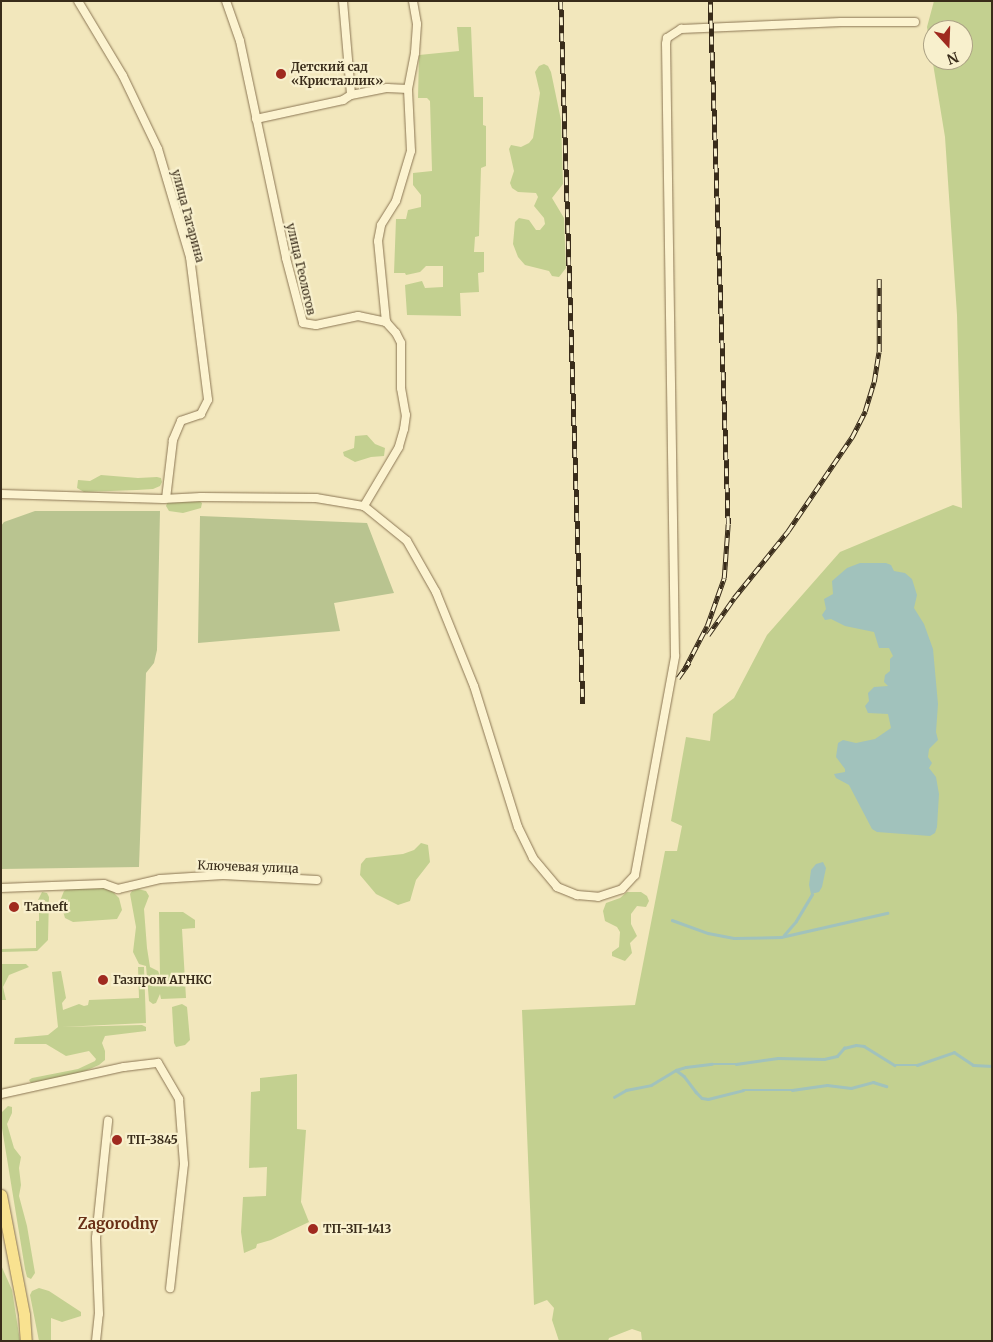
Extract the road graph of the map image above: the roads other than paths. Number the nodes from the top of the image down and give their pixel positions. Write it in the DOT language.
graph roads {
  1 [pos="78,1"];
  2 [pos="226,1"];
  3 [pos="343,1"];
  4 [pos="413,1"];
  5 [pos="915,22"];
  6 [pos="408,88"];
  7 [pos="351,95"];
  8 [pos="256,119"];
  9 [pos="386,322"];
  10 [pos="1,494"];
  11 [pos="166,499"];
  12 [pos="364,506"];
  13 [pos="317,880"];
  14 [pos="1,888"];
  15 [pos="1,1094"];
  16 [pos="108,1121"];
  17 [pos="1,1195"];
  18 [pos="170,1288"];
  19 [pos="26,1341"];
  20 [pos="96,1341"];
  1 -- 11 [label="street, улица Гагарина"];
  2 -- 8 [label="street, улица Геологов"];
  3 -- 7 [label="street"];
  4 -- 6 [label="street"];
  5 -- 12 [label="street"];
  6 -- 7 [label="street"];
  6 -- 9 [label="street"];
  7 -- 8 [label="street"];
  8 -- 9 [label="street, улица Геологов"];
  9 -- 12 [label="street"];
  10 -- 11 [label="street"];
  11 -- 12 [label="street"];
  13 -- 14 [label="street, Ключевая улица"];
  15 -- 18 [label="street"];
  16 -- 20 [label="street"];
  17 -- 19 [label="main road"];
}
